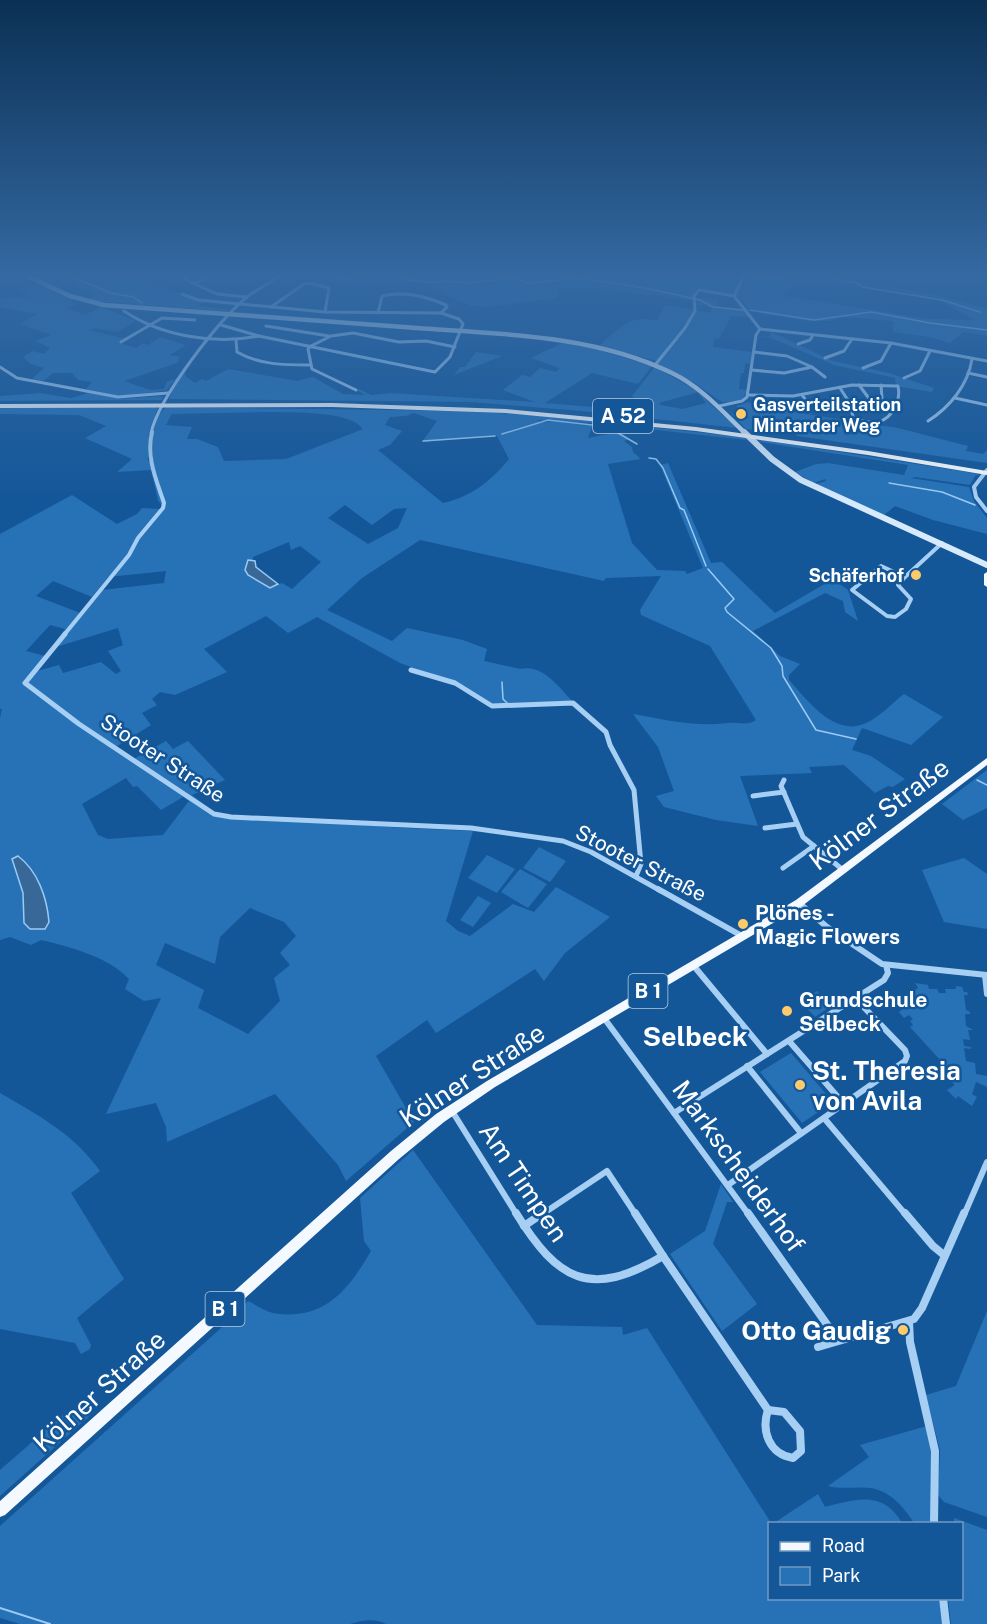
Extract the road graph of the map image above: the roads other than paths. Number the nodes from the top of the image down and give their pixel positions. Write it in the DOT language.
graph roads {
  1 [pos="201,349"];
  2 [pos="237,349"];
  3 [pos="308,349"];
  4 [pos="324,349"];
  5 [pos="454,349"];
  6 [pos="599,349"];
  7 [pos="668,349"];
  8 [pos="754,349"];
  9 [pos="845,349"];
  10 [pos="888,349"];
  11 [pos="919,349"];
  12 [pos="930,351"];
  13 [pos="754,352"];
  14 [pos="825,358"];
  15 [pos="972,359"];
  16 [pos="987,361"];
  17 [pos="309,365"];
  18 [pos="655,365"];
  19 [pos="0,367"];
  20 [pos="812,367"];
  21 [pos="864,368"];
  22 [pos="752,370"];
  23 [pos="968,373"];
  24 [pos="825,377"];
  25 [pos="987,377"];
  26 [pos="904,378"];
  27 [pos="859,385"];
  28 [pos="881,385"];
  29 [pos="840,388"];
  30 [pos="356,390"];
  31 [pos="167,395"];
  32 [pos="748,395"];
  33 [pos="802,395"];
  34 [pos="955,398"];
  35 [pos="0,404"];
  36 [pos="987,405"];
  37 [pos="719,406"];
  38 [pos="873,406"];
  39 [pos="810,412"];
  40 [pos="928,421"];
  41 [pos="983,470"];
  42 [pos="987,511"];
  43 [pos="942,543"];
  44 [pos="987,564"];
  45 [pos="987,574"];
  46 [pos="906,577"];
  47 [pos="987,580"];
  48 [pos="987,585"];
  49 [pos="411,669"];
  50 [pos="987,762"];
  51 [pos="784,780"];
  52 [pos="784,792"];
  53 [pos="753,796"];
  54 [pos="797,824"];
  55 [pos="765,828"];
  56 [pos="814,846"];
  57 [pos="783,868"];
  58 [pos="843,870"];
  59 [pos="636,876"];
  60 [pos="799,903"];
  61 [pos="742,936"];
  62 [pos="693,965"];
  63 [pos="886,965"];
  64 [pos="986,975"];
  65 [pos="987,994"];
  66 [pos="855,998"];
  67 [pos="604,1018"];
  68 [pos="789,1041"];
  69 [pos="767,1054"];
  70 [pos="747,1066"];
  71 [pos="844,1104"];
  72 [pos="451,1109"];
  73 [pos="674,1113"];
  74 [pos="824,1118"];
  75 [pos="801,1133"];
  76 [pos="987,1162"];
  77 [pos="728,1185"];
  78 [pos="524,1226"];
  79 [pos="944,1255"];
  80 [pos="663,1256"];
  81 [pos="909,1322"];
  82 [pos="838,1340"];
  83 [pos="818,1347"];
  84 [pos="768,1410"];
  85 [pos="0,1510"];
  86 [pos="934,1522"];
  87 [pos="943,1600"];
  88 [pos="946,1624"];
  1 -- 31 [label="street, Stooter Straße"];
  2 -- 17 [label="street"];
  3 -- 17 [label="street"];
  4 -- 5 [label="street"];
  6 -- 18 [label="street"];
  7 -- 18 [label="street"];
  8 -- 13 [label="street"];
  9 -- 14 [label="street"];
  10 -- 21 [label="street"];
  11 -- 12 [label="street"];
  12 -- 15 [label="street"];
  12 -- 26 [label="street"];
  13 -- 20 [label="street"];
  13 -- 22 [label="street"];
  15 -- 16 [label="street"];
  15 -- 23 [label="street"];
  17 -- 30 [label="street"];
  18 -- 37 [label="street"];
  19 -- 31 [label="street"];
  20 -- 22 [label="street"];
  20 -- 24 [label="street"];
  22 -- 32 [label="street"];
  23 -- 25 [label="street"];
  23 -- 34 [label="street"];
  27 -- 28 [label="street"];
  27 -- 29 [label="street"];
  27 -- 38 [label="street"];
  28 -- 29 [label="street"];
  28 -- 38 [label="street"];
  29 -- 33 [label="street"];
  31 -- 59 [label="street, Stooter Straße"];
  32 -- 33 [label="street"];
  32 -- 37 [label="street"];
  33 -- 39 [label="street"];
  34 -- 36 [label="street"];
  34 -- 40 [label="street"];
  35 -- 41 [label="highway, A 52"];
  37 -- 43 [label="street"];
  41 -- 42 [label="street"];
  43 -- 44 [label="street"];
  43 -- 46 [label="street"];
  45 -- 47 [label="main road"];
  46 -- 46 [label="street"];
  47 -- 48 [label="main road"];
  49 -- 59 [label="street"];
  50 -- 58 [label="main road, Kölner Straße / B 1"];
  51 -- 52 [label="street"];
  52 -- 53 [label="street"];
  52 -- 54 [label="street"];
  54 -- 55 [label="street"];
  54 -- 56 [label="street"];
  56 -- 57 [label="street"];
  56 -- 58 [label="street"];
  58 -- 60 [label="main road, Kölner Straße / B 1"];
  59 -- 61 [label="street, Stooter Straße"];
  60 -- 61 [label="main road, Kölner Straße / B 1"];
  60 -- 63 [label="street"];
  61 -- 62 [label="main road, Kölner Straße / B 1"];
  62 -- 67 [label="main road, Kölner Straße / B 1"];
  62 -- 69 [label="street"];
  63 -- 64 [label="street"];
  63 -- 66 [label="street"];
  64 -- 65 [label="street"];
  66 -- 68 [label="street"];
  66 -- 71 [label="street"];
  67 -- 72 [label="main road, Kölner Straße / B 1"];
  67 -- 73 [label="street, Markscheiderhof"];
  68 -- 69 [label="street"];
  68 -- 71 [label="street"];
  69 -- 70 [label="street"];
  70 -- 73 [label="street"];
  70 -- 75 [label="street"];
  71 -- 74 [label="street"];
  72 -- 78 [label="street, Am Timpen"];
  72 -- 85 [label="main road, Kölner Straße / B 1"];
  73 -- 77 [label="street, Markscheiderhof"];
  74 -- 75 [label="street"];
  74 -- 79 [label="street"];
  75 -- 77 [label="street"];
  76 -- 79 [label="street"];
  77 -- 82 [label="street, Markscheiderhof"];
  78 -- 80 [label="street, Am Timpen"];
  78 -- 80 [label="street"];
  79 -- 81 [label="street"];
  80 -- 84 [label="street"];
  81 -- 82 [label="street"];
  81 -- 86 [label="street"];
  82 -- 83 [label="street"];
  84 -- 84 [label="street"];
  87 -- 88 [label="street"];
}
